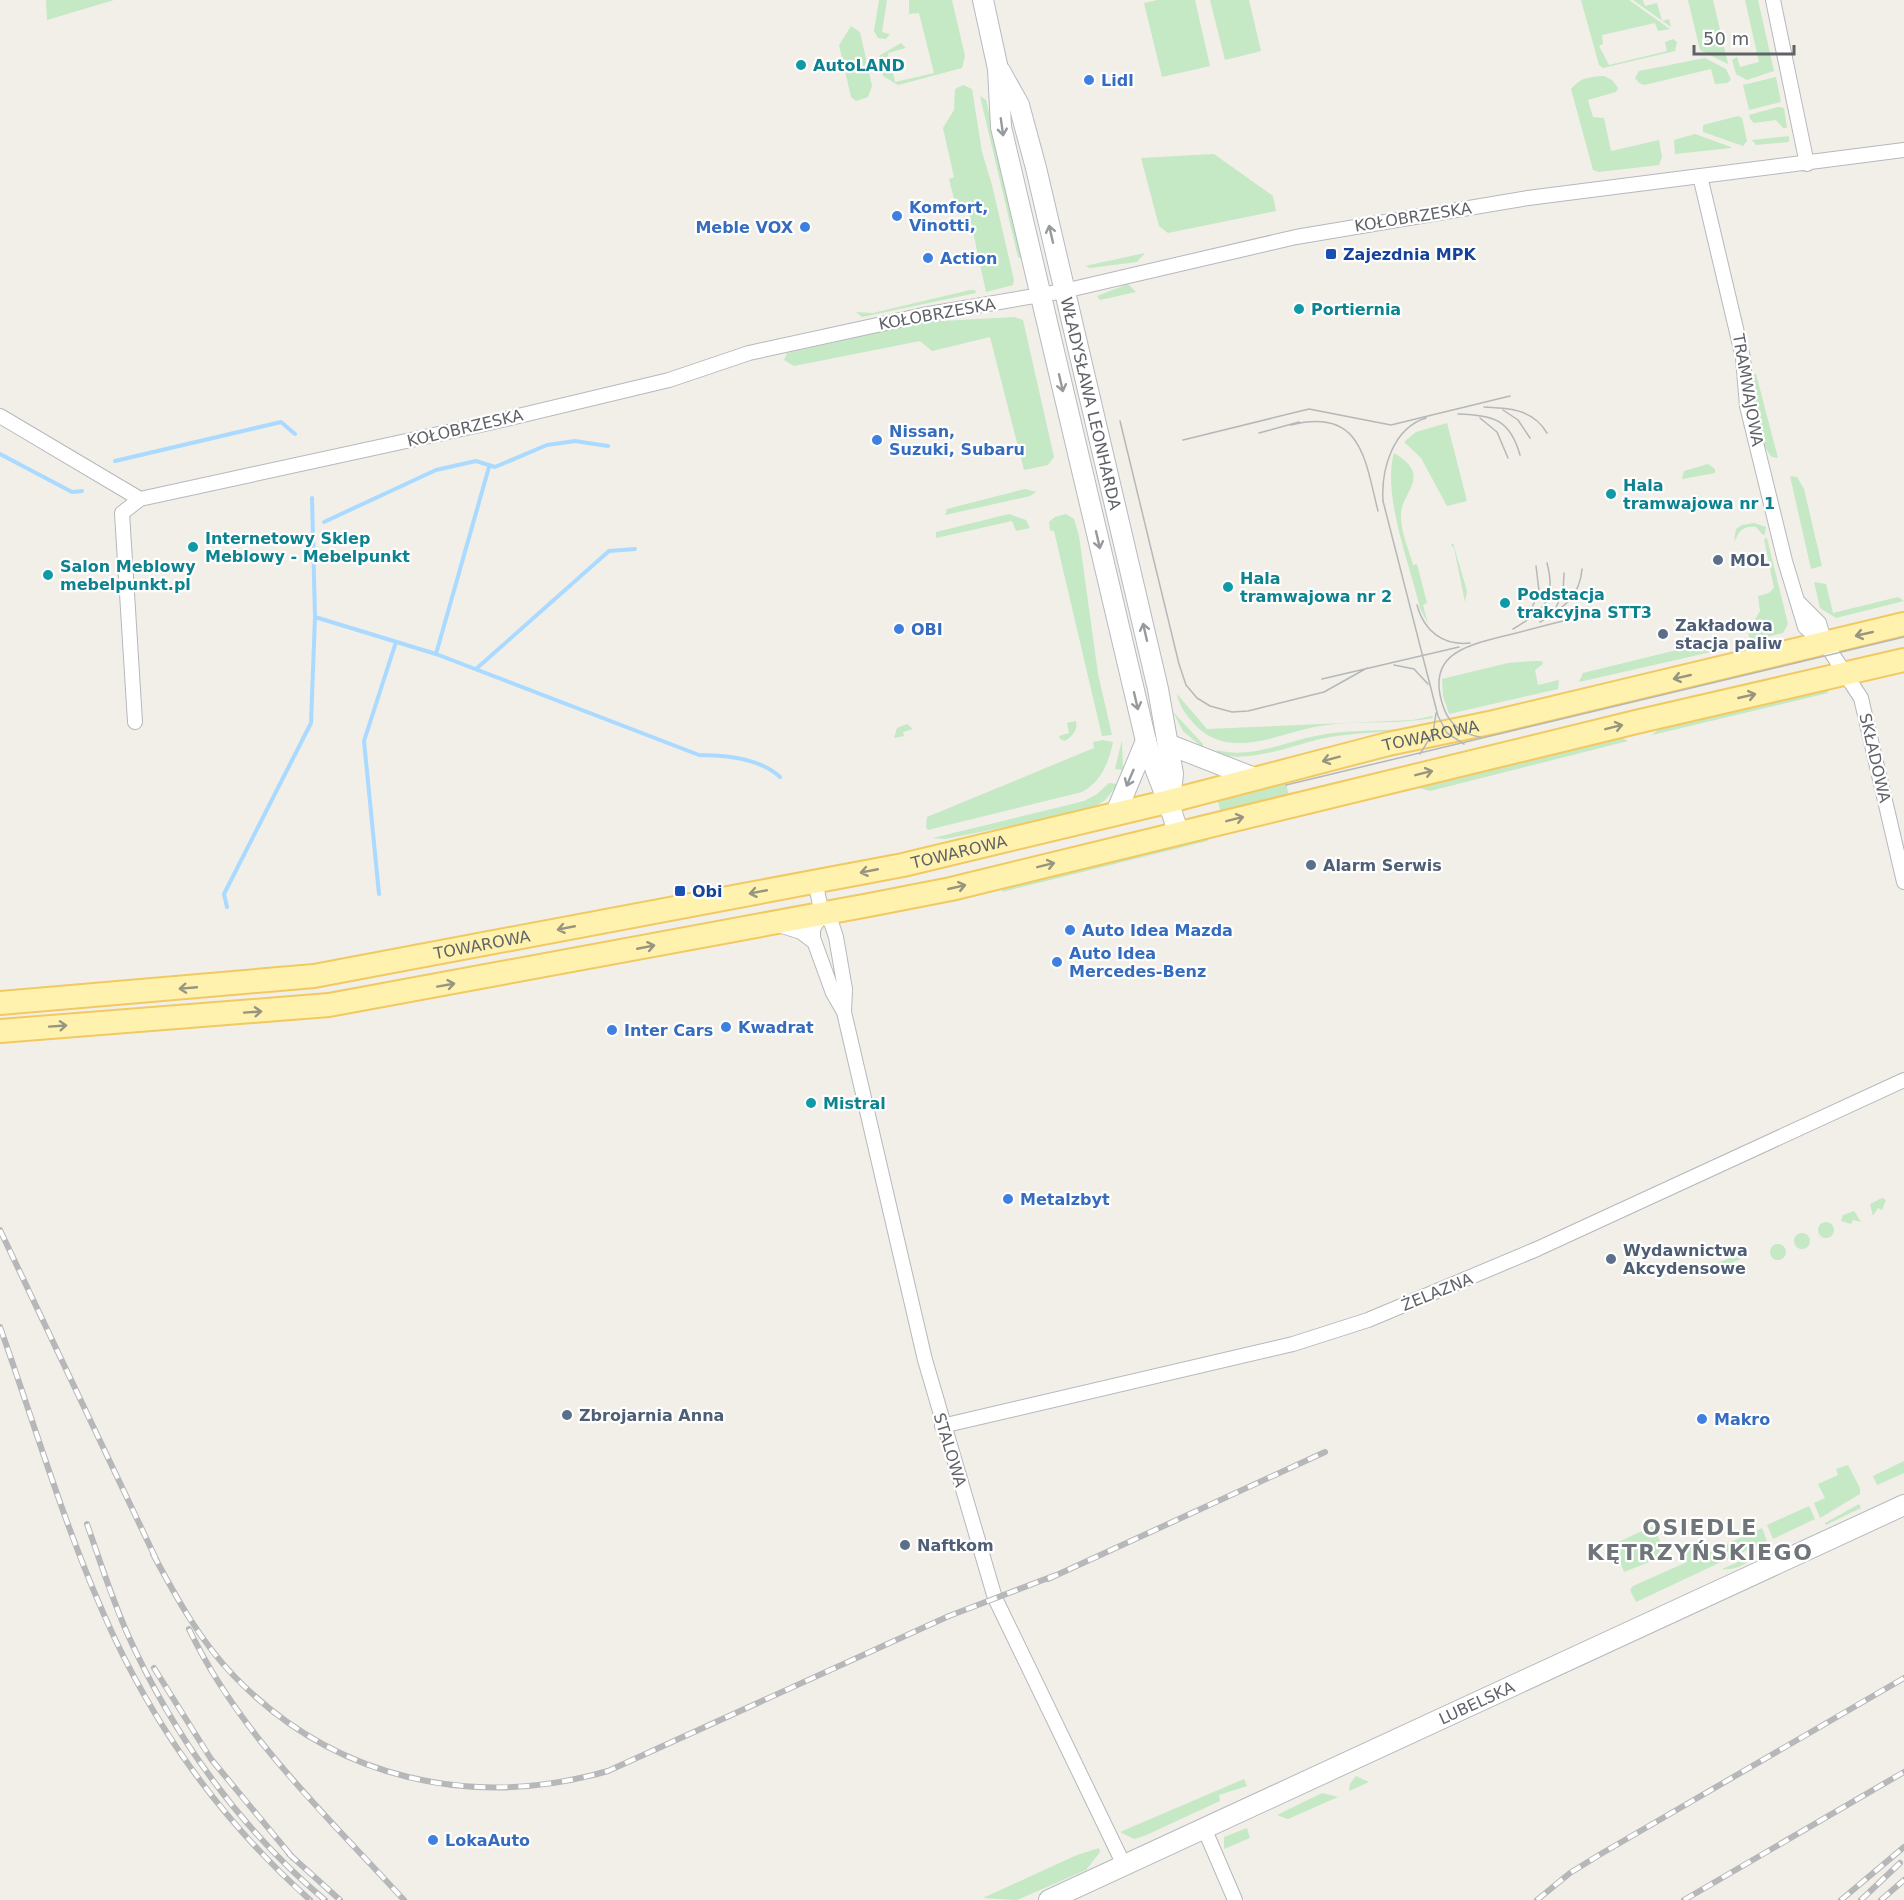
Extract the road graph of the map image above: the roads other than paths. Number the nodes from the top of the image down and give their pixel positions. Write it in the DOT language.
graph roads {
  1 [pos="983,0"];
  2 [pos="1773,0"];
  3 [pos="998,69"];
  4 [pos="1904,150"];
  5 [pos="1807,164"];
  6 [pos="1700,176"];
  7 [pos="1064,291"];
  8 [pos="1040,296"];
  9 [pos="0,416"];
  10 [pos="140,499"];
  11 [pos="1904,624"];
  12 [pos="1825,643"];
  13 [pos="1904,660"];
  14 [pos="1845,674"];
  15 [pos="135,723"];
  16 [pos="1146,741"];
  17 [pos="1170,745"];
  18 [pos="1257,779"];
  19 [pos="1170,801"];
  20 [pos="1114,814"];
  21 [pos="1178,833"];
  22 [pos="816,881"];
  23 [pos="1904,882"];
  24 [pos="869,905"];
  25 [pos="822,914"];
  26 [pos="771,923"];
  27 [pos="836,937"];
  28 [pos="814,942"];
  29 [pos="149,992"];
  30 [pos="0,1003"];
  31 [pos="844,1012"];
  32 [pos="142,1020"];
  33 [pos="0,1030"];
  34 [pos="1904,1080"];
  35 [pos="942,1426"];
  36 [pos="1904,1504"];
  37 [pos="1204,1828"];
  38 [pos="1124,1865"];
  39 [pos="1049,1900"];
  40 [pos="1235,1900"];
  1 -- 3 [label="main road, WŁADYSŁAWA LEONHARDA"];
  2 -- 5 [label="street"];
  7 -- 3 [label="main road, WŁADYSŁAWA LEONHARDA, one-way"];
  3 -- 8 [label="main road, WŁADYSŁAWA LEONHARDA, one-way"];
  4 -- 5 [label="street, KOŁOBRZESKA"];
  5 -- 6 [label="street, KOŁOBRZESKA"];
  6 -- 7 [label="street, KOŁOBRZESKA"];
  6 -- 12 [label="street, TRAMWAJOWA"];
  7 -- 8 [label="street, KOŁOBRZESKA"];
  17 -- 7 [label="main road, WŁADYSŁAWA LEONHARDA, one-way"];
  8 -- 10 [label="street, KOŁOBRZESKA"];
  8 -- 16 [label="main road, WŁADYSŁAWA LEONHARDA, one-way"];
  9 -- 10 [label="street"];
  10 -- 15 [label="street"];
  11 -- 12 [label="main road, TOWAROWA, one-way"];
  12 -- 14 [label="street, SKŁADOWA"];
  12 -- 18 [label="main road, TOWAROWA, one-way"];
  13 -- 14 [label="main road, TOWAROWA"];
  21 -- 14 [label="main road, TOWAROWA, one-way"];
  14 -- 23 [label="street, SKŁADOWA"];
  16 -- 19 [label="main road, WŁADYSŁAWA LEONHARDA"];
  16 -- 20 [label="main road, one-way"];
  17 -- 18 [label="main road"];
  17 -- 19 [label="main road, WŁADYSŁAWA LEONHARDA"];
  18 -- 19 [label="main road, TOWAROWA"];
  19 -- 20 [label="main road, TOWAROWA"];
  19 -- 21 [label="main road, WŁADYSŁAWA LEONHARDA"];
  20 -- 22 [label="main road, TOWAROWA, one-way"];
  24 -- 21 [label="main road, TOWAROWA, one-way"];
  22 -- 25 [label="street, STALOWA"];
  22 -- 29 [label="main road, TOWAROWA, one-way"];
  24 -- 25 [label="main road, TOWAROWA"];
  24 -- 27 [label="street"];
  25 -- 26 [label="main road, TOWAROWA"];
  25 -- 27 [label="street, STALOWA"];
  25 -- 28 [label="street, STALOWA"];
  26 -- 28 [label="street"];
  32 -- 26 [label="main road, TOWAROWA, one-way"];
  27 -- 31 [label="street, STALOWA"];
  28 -- 31 [label="street, STALOWA"];
  29 -- 30 [label="main road, TOWAROWA"];
  29 -- 32 [label="main road"];
  31 -- 35 [label="street, STALOWA"];
  33 -- 32 [label="main road, TOWAROWA, one-way"];
  34 -- 35 [label="street, ŻELAZNA"];
  35 -- 38 [label="street, STALOWA"];
  36 -- 37 [label="main road, LUBELSKA"];
  37 -- 38 [label="main road, LUBELSKA"];
  37 -- 40 [label="street"];
  38 -- 39 [label="main road, LUBELSKA"];
}
